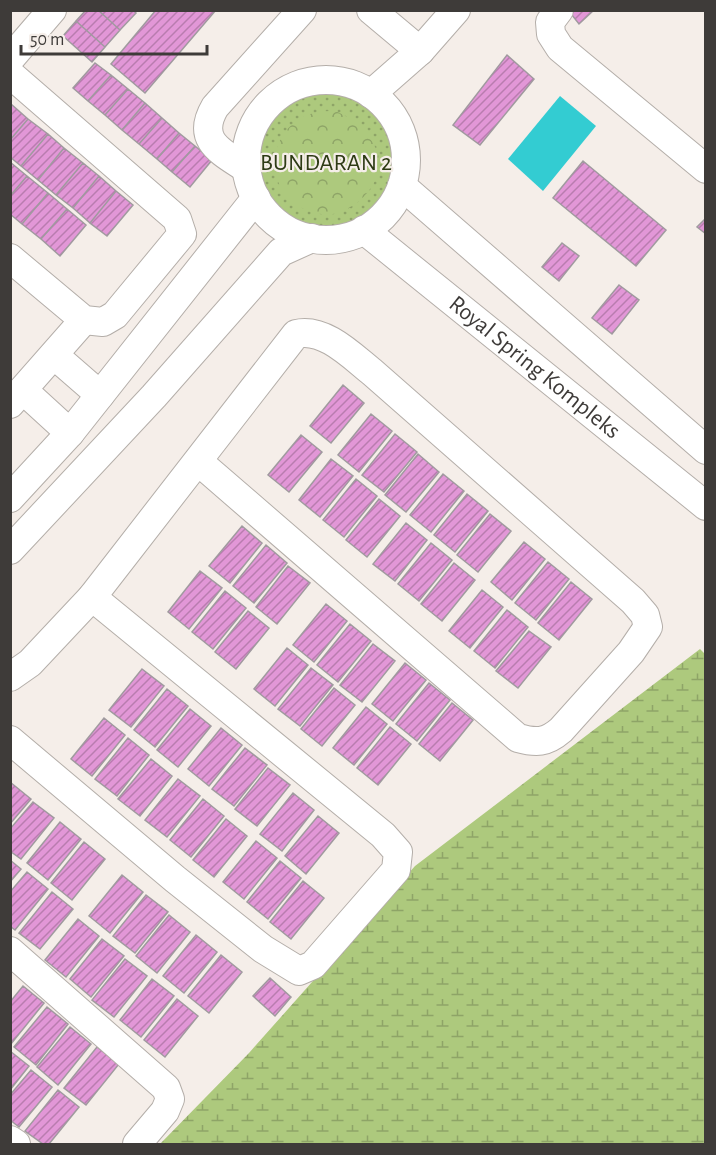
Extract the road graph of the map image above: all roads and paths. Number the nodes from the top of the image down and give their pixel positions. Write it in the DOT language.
graph roads {
  1 [pos="52,10"];
  2 [pos="303,10"];
  3 [pos="371,10"];
  4 [pos="456,10"];
  5 [pos="559,10"];
  6 [pos="420,51"];
  7 [pos="10,59"];
  8 [pos="10,74"];
  9 [pos="371,94"];
  10 [pos="247,169"];
  11 [pos="705,169"];
  12 [pos="402,186"];
  13 [pos="256,198"];
  14 [pos="364,230"];
  15 [pos="312,238"];
  16 [pos="10,258"];
  17 [pos="84,320"];
  18 [pos="54,354"];
  19 [pos="100,395"];
  20 [pos="17,397"];
  21 [pos="70,433"];
  22 [pos="705,450"];
  23 [pos="199,462"];
  24 [pos="10,498"];
  25 [pos="705,506"];
  26 [pos="10,550"];
  27 [pos="92,597"];
  28 [pos="12,674"];
  29 [pos="10,740"];
  30 [pos="10,951"];
  31 [pos="10,1140"];
  32 [pos="16,1144"];
  33 [pos="137,1144"];
  1 -- 7 [label="street"];
  2 -- 10 [label="street"];
  3 -- 6 [label="street"];
  4 -- 6 [label="street"];
  5 -- 11 [label="street"];
  6 -- 9 [label="street"];
  8 -- 17 [label="street"];
  9 -- 10 [label="street"];
  9 -- 12 [label="street"];
  10 -- 13 [label="street"];
  12 -- 14 [label="street"];
  12 -- 22 [label="street, Royal Spring Kompleks"];
  13 -- 15 [label="street"];
  13 -- 19 [label="street"];
  14 -- 15 [label="street"];
  14 -- 25 [label="street, Royal Spring Kompleks"];
  15 -- 26 [label="street"];
  16 -- 17 [label="street"];
  17 -- 18 [label="street"];
  18 -- 19 [label="street"];
  18 -- 20 [label="street"];
  19 -- 21 [label="street"];
  20 -- 21 [label="street"];
  21 -- 24 [label="street"];
  23 -- 23 [label="street"];
  23 -- 27 [label="street"];
  27 -- 28 [label="street"];
  27 -- 29 [label="street"];
  30 -- 33 [label="street"];
  31 -- 32 [label="street"];
}
